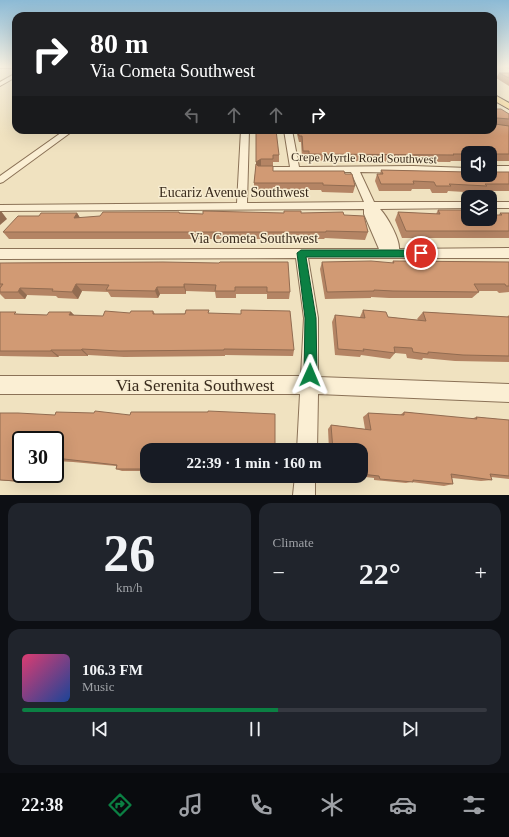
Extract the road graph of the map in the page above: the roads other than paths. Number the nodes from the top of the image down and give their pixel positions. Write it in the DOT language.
graph roads {
  1 [pos="497,99"];
  2 [pos="509,107"];
  3 [pos="64,134"];
  4 [pos="245,134"];
  5 [pos="289,134"];
  6 [pos="295,169"];
  7 [pos="354,169"];
  8 [pos="497,169"];
  9 [pos="509,169"];
  10 [pos="261,170"];
  11 [pos="461,171"];
  12 [pos="0,180"];
  13 [pos="370,205"];
  14 [pos="461,205"];
  15 [pos="497,205"];
  16 [pos="509,205"];
  17 [pos="242,207"];
  18 [pos="0,208"];
  19 [pos="301,253"];
  20 [pos="392,253"];
  21 [pos="509,253"];
  22 [pos="0,254"];
  23 [pos="0,385"];
  24 [pos="310,385"];
  25 [pos="509,393"];
  26 [pos="307,443"];
  27 [pos="305,483"];
  28 [pos="304,495"];
  1 -- 2 [label="main road"];
  3 -- 12 [label="street"];
  4 -- 17 [label="street"];
  5 -- 6 [label="street"];
  6 -- 7 [label="street, Crepe Myrtle Road Southwest"];
  6 -- 10 [label="street, Crepe Myrtle Road Southwest"];
  7 -- 11 [label="street, Crepe Myrtle Road Southwest"];
  7 -- 13 [label="street"];
  8 -- 9 [label="street"];
  13 -- 14 [label="street, Eucariz Avenue Southwest"];
  13 -- 17 [label="street, Eucariz Avenue Southwest"];
  13 -- 20 [label="street"];
  15 -- 16 [label="street"];
  17 -- 18 [label="street, Eucariz Avenue Southwest"];
  19 -- 20 [label="street, Via Cometa Southwest"];
  19 -- 22 [label="street, Via Cometa Southwest"];
  19 -- 24 [label="street"];
  20 -- 21 [label="street, Via Cometa Southwest"];
  23 -- 24 [label="street, Via Serenita Southwest"];
  24 -- 25 [label="street, Via Serenita Southwest"];
  24 -- 26 [label="street"];
  27 -- 28 [label="street"];
}
